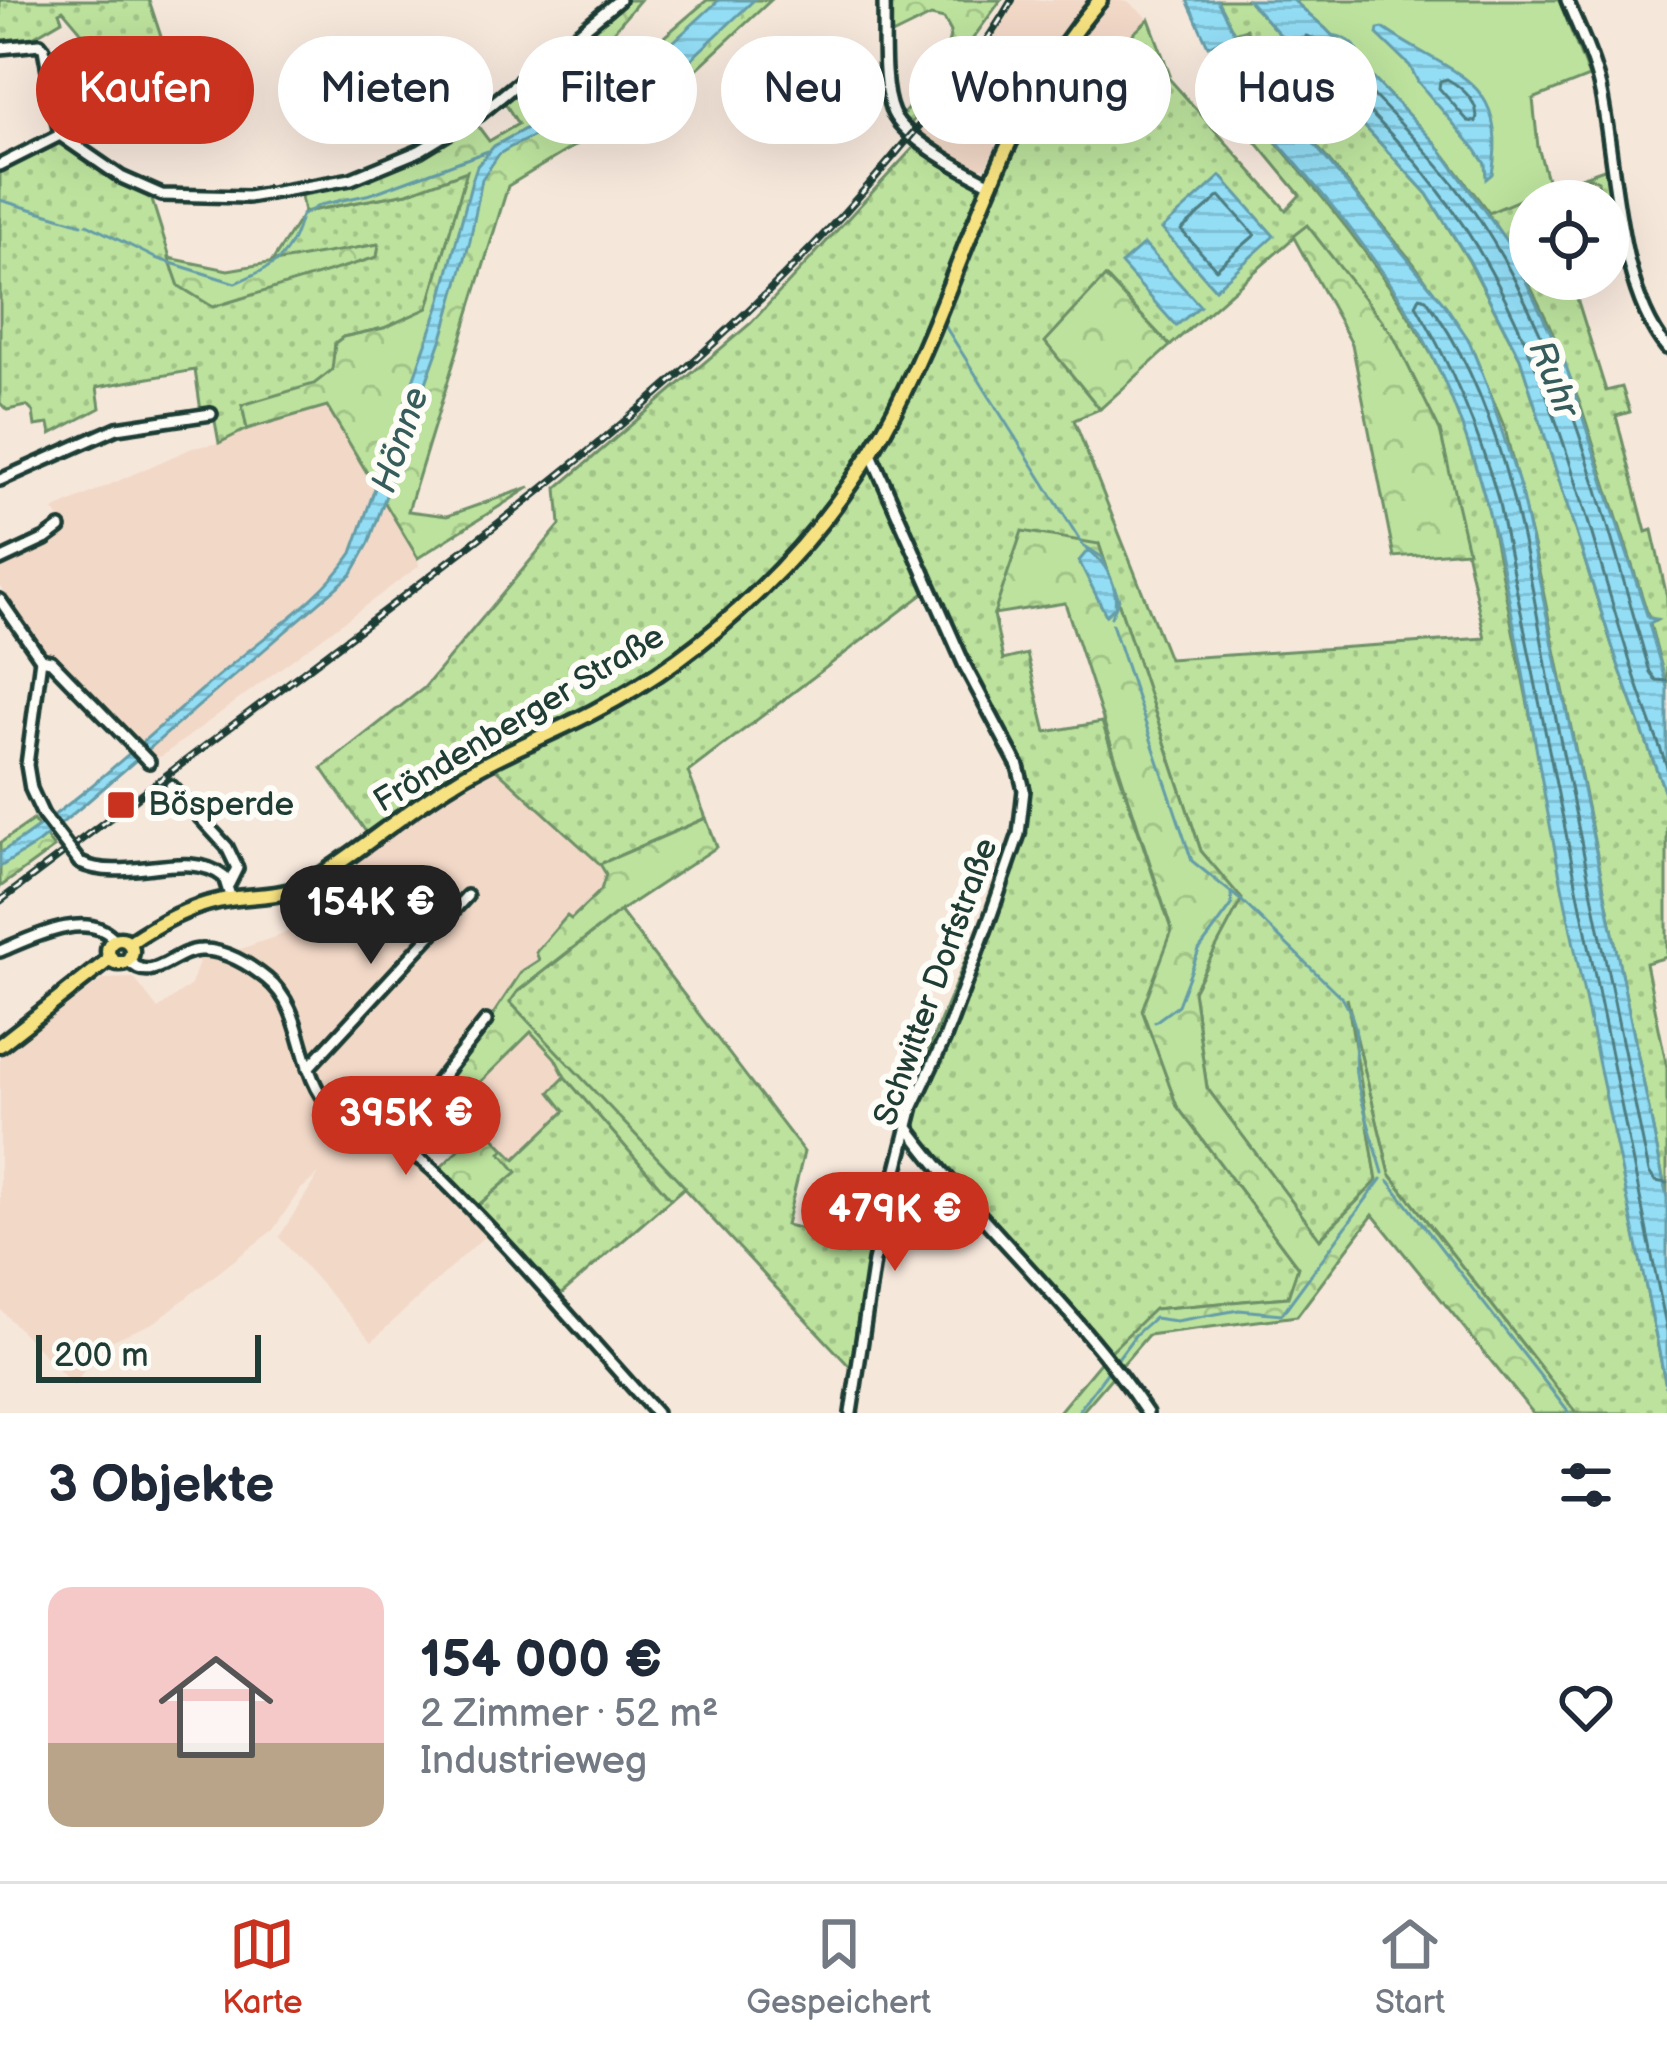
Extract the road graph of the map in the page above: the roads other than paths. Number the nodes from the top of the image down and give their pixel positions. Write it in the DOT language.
graph roads {
  1 [pos="620,0"];
  2 [pos="884,0"];
  3 [pos="1100,0"];
  4 [pos="1567,0"];
  5 [pos="36,44"];
  6 [pos="0,47"];
  7 [pos="42,144"];
  8 [pos="73,144"];
  9 [pos="0,165"];
  10 [pos="991,184"];
  11 [pos="1667,349"];
  12 [pos="211,414"];
  13 [pos="871,454"];
  14 [pos="0,480"];
  15 [pos="60,528"];
  16 [pos="0,560"];
  17 [pos="0,600"];
  18 [pos="40,659"];
  19 [pos="147,759"];
  20 [pos="171,786"];
  21 [pos="230,892"];
  22 [pos="467,896"];
  23 [pos="122,942"];
  24 [pos="0,951"];
  25 [pos="111,958"];
  26 [pos="128,960"];
  27 [pos="486,1021"];
  28 [pos="0,1045"];
  29 [pos="308,1068"];
  30 [pos="909,1129"];
  31 [pos="391,1142"];
  32 [pos="656,1413"];
  33 [pos="851,1413"];
  34 [pos="1148,1413"];
  1 -- 8 [label="street"];
  2 -- 10 [label="street"];
  3 -- 10 [label="main road, Fröndenberger Straße"];
  4 -- 11 [label="street"];
  5 -- 6 [label="street"];
  7 -- 9 [label="street"];
  10 -- 13 [label="main road, Fröndenberger Straße"];
  12 -- 14 [label="street"];
  13 -- 21 [label="main road, Fröndenberger Straße"];
  13 -- 30 [label="street, Schwitter Dorfstraße"];
  15 -- 16 [label="street"];
  17 -- 18 [label="street"];
  18 -- 19 [label="street"];
  18 -- 21 [label="street, bridge"];
  20 -- 21 [label="street"];
  21 -- 23 [label="main road, Fröndenberger Straße"];
  22 -- 29 [label="street"];
  23 -- 24 [label="street"];
  23 -- 25 [label="main road"];
  23 -- 26 [label="main road"];
  25 -- 26 [label="main road"];
  25 -- 28 [label="main road"];
  26 -- 29 [label="street"];
  27 -- 31 [label="street"];
  29 -- 31 [label="street"];
  30 -- 33 [label="street, Schwitter Dorfstraße"];
  30 -- 34 [label="street"];
  31 -- 32 [label="street"];
}
